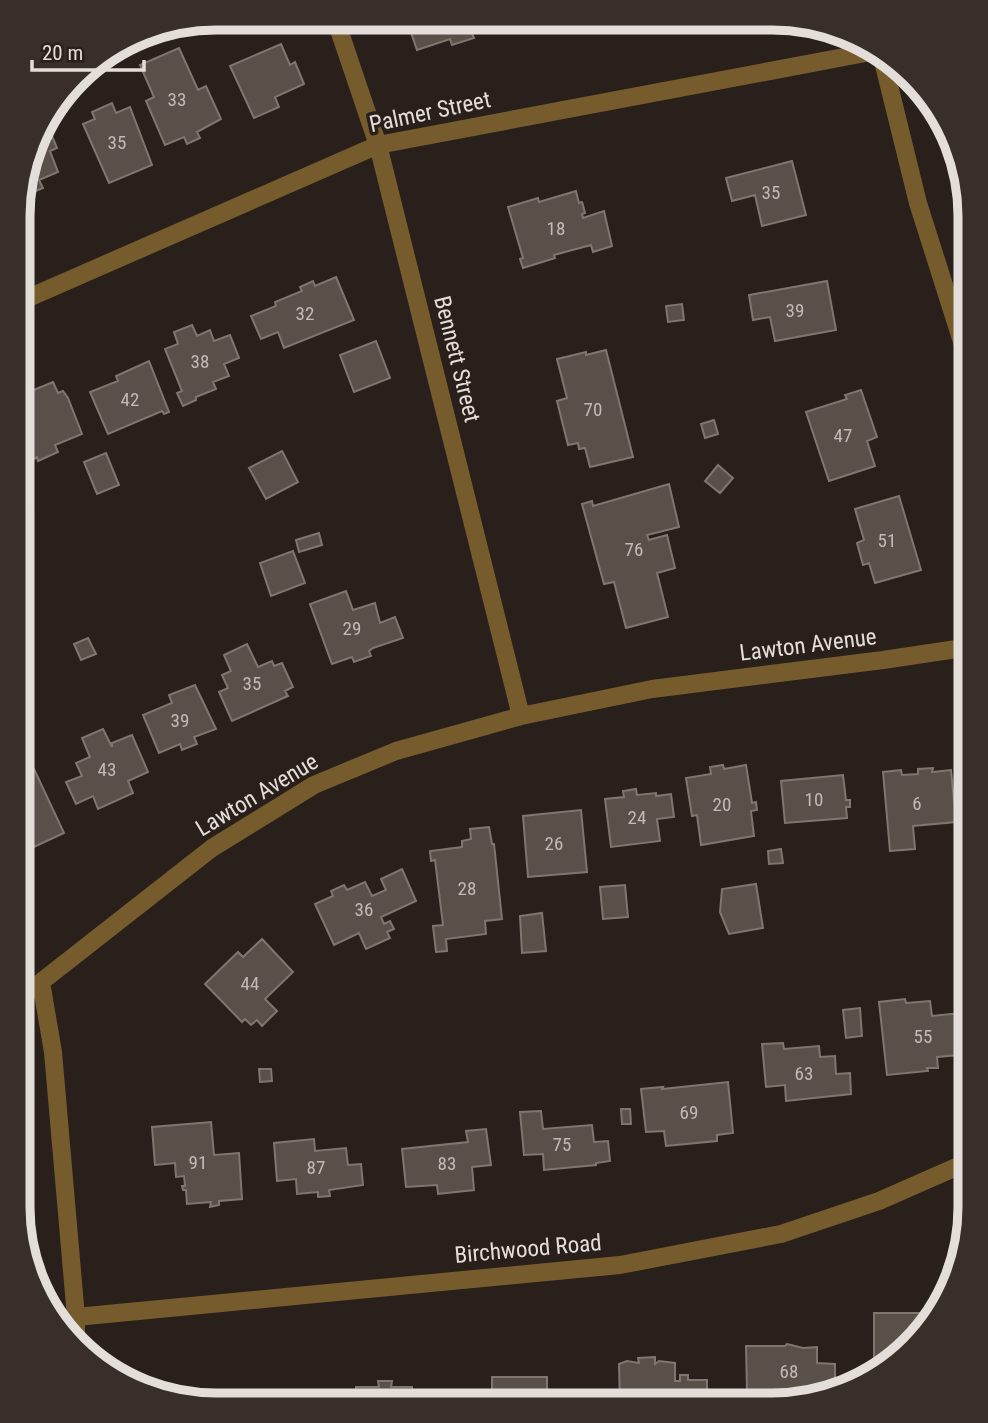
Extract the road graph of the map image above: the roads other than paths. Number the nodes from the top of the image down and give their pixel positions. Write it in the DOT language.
graph roads {
  1 [pos="339,30"];
  2 [pos="862,54"];
  3 [pos="884,67"];
  4 [pos="379,145"];
  5 [pos="30,297"];
  6 [pos="958,329"];
  7 [pos="958,649"];
  8 [pos="521,716"];
  9 [pos="41,982"];
  10 [pos="30,991"];
  11 [pos="958,1166"];
  12 [pos="76,1317"];
  13 [pos="76,1330"];
  1 -- 4 [label="street, Bennett Street"];
  2 -- 4 [label="street, Palmer Street"];
  3 -- 6 [label="street"];
  4 -- 5 [label="street, Palmer Street"];
  4 -- 8 [label="street, Bennett Street"];
  7 -- 8 [label="street, Lawton Avenue"];
  8 -- 9 [label="street, Lawton Avenue"];
  9 -- 10 [label="street, Lawton Avenue"];
  9 -- 12 [label="street"];
  11 -- 12 [label="street, Birchwood Road"];
  12 -- 13 [label="street"];
}
